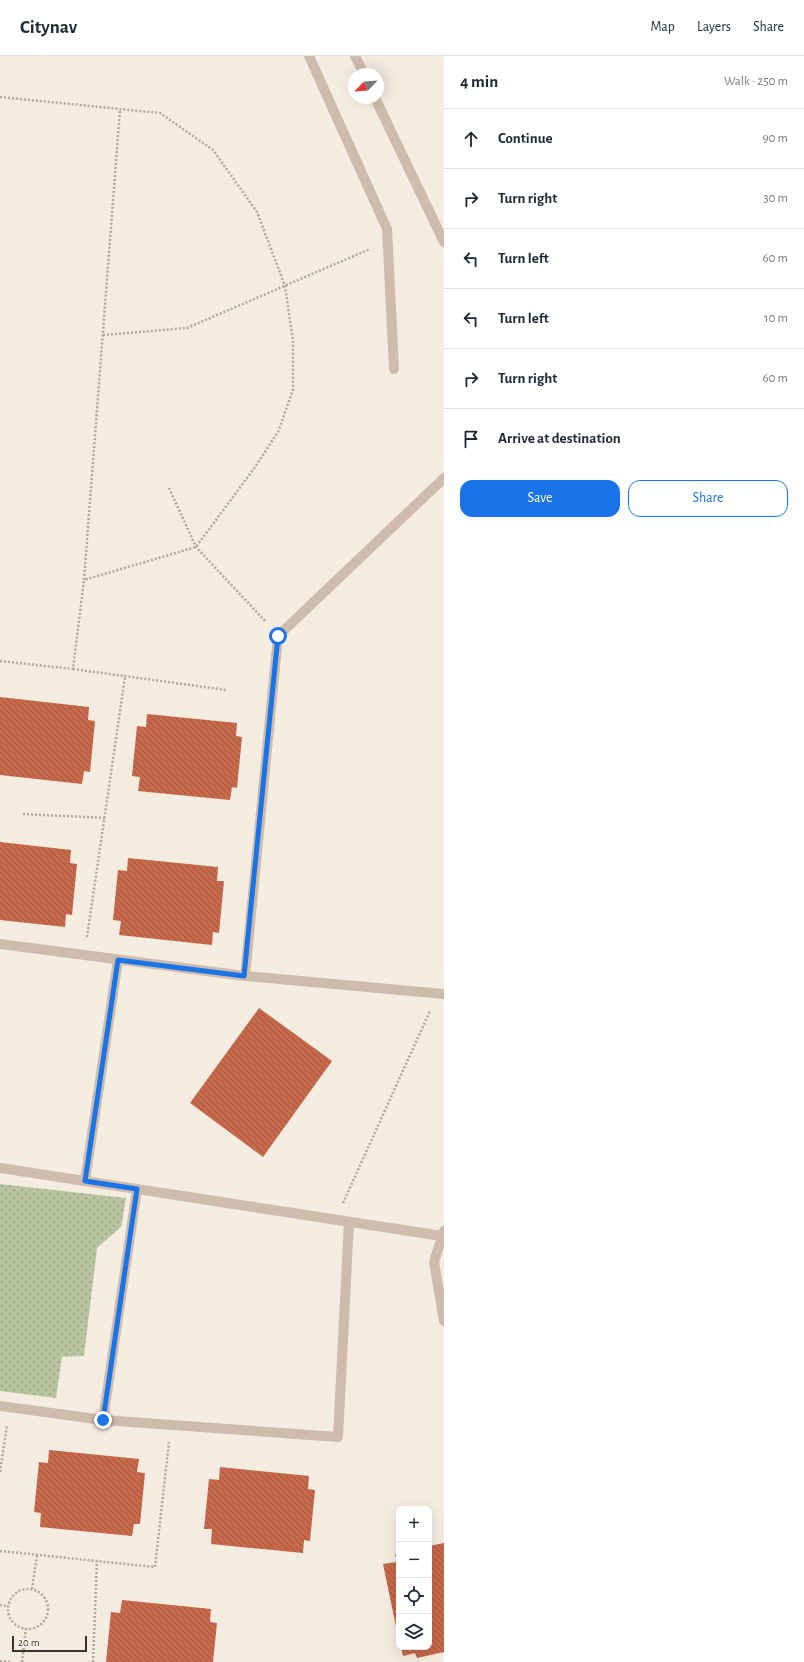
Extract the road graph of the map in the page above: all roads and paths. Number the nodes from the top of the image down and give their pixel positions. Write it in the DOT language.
graph roads {
  1 [pos="309,56"];
  2 [pos="355,56"];
  3 [pos="361,68"];
  4 [pos="0,97"];
  5 [pos="378,104"];
  6 [pos="120,109"];
  7 [pos="387,242"];
  8 [pos="444,242"];
  9 [pos="285,286"];
  10 [pos="103,335"];
  11 [pos="394,369"];
  12 [pos="444,478"];
  13 [pos="169,488"];
  14 [pos="196,547"];
  15 [pos="84,580"];
  16 [pos="278,636"];
  17 [pos="0,660"];
  18 [pos="73,670"];
  19 [pos="125,677"];
  20 [pos="226,690"];
  21 [pos="23,814"];
  22 [pos="104,818"];
  23 [pos="0,944"];
  24 [pos="84,955"];
  25 [pos="118,960"];
  26 [pos="244,976"];
  27 [pos="441,994"];
  28 [pos="0,1168"];
  29 [pos="85,1181"];
  30 [pos="137,1189"];
  31 [pos="335,1220"];
  32 [pos="349,1222"];
  33 [pos="443,1234"];
  34 [pos="444,1322"];
  35 [pos="5,1406"];
  36 [pos="103,1420"];
  37 [pos="171,1425"];
  38 [pos="0,1472"];
  39 [pos="0,1552"];
  40 [pos="37,1555"];
  41 [pos="97,1561"];
  42 [pos="32,1589"];
  43 [pos="0,1605"];
  44 [pos="8,1606"];
  45 [pos="26,1628"];
  46 [pos="0,1661"];
  47 [pos="12,1662"];
  48 [pos="22,1662"];
  49 [pos="93,1662"];
  1 -- 7 [label="street"];
  2 -- 3 [label="street"];
  4 -- 6 [label="path"];
  5 -- 8 [label="street"];
  6 -- 9 [label="path"];
  6 -- 10 [label="path"];
  7 -- 9 [label="path"];
  7 -- 11 [label="street"];
  9 -- 10 [label="path"];
  9 -- 14 [label="path"];
  10 -- 15 [label="path"];
  12 -- 16 [label="street"];
  13 -- 14 [label="path"];
  14 -- 15 [label="path"];
  14 -- 16 [label="path"];
  15 -- 18 [label="path"];
  16 -- 26 [label="street"];
  17 -- 18 [label="path"];
  18 -- 19 [label="path"];
  19 -- 20 [label="path"];
  19 -- 22 [label="path"];
  21 -- 22 [label="path"];
  22 -- 24 [label="path"];
  23 -- 24 [label="street"];
  24 -- 25 [label="street"];
  25 -- 26 [label="street"];
  25 -- 29 [label="street"];
  26 -- 27 [label="street"];
  27 -- 31 [label="path"];
  28 -- 29 [label="street"];
  29 -- 30 [label="street"];
  30 -- 31 [label="street"];
  30 -- 36 [label="street"];
  31 -- 32 [label="street"];
  32 -- 33 [label="street"];
  32 -- 37 [label="street"];
  33 -- 34 [label="street"];
  35 -- 36 [label="street"];
  35 -- 38 [label="path"];
  36 -- 37 [label="street"];
  37 -- 41 [label="path"];
  39 -- 40 [label="path"];
  40 -- 41 [label="path"];
  40 -- 42 [label="path"];
  41 -- 49 [label="path"];
  42 -- 44 [label="path"];
  42 -- 45 [label="path"];
  43 -- 44 [label="path"];
  44 -- 45 [label="path"];
  45 -- 48 [label="path"];
  46 -- 47 [label="path"];
}
